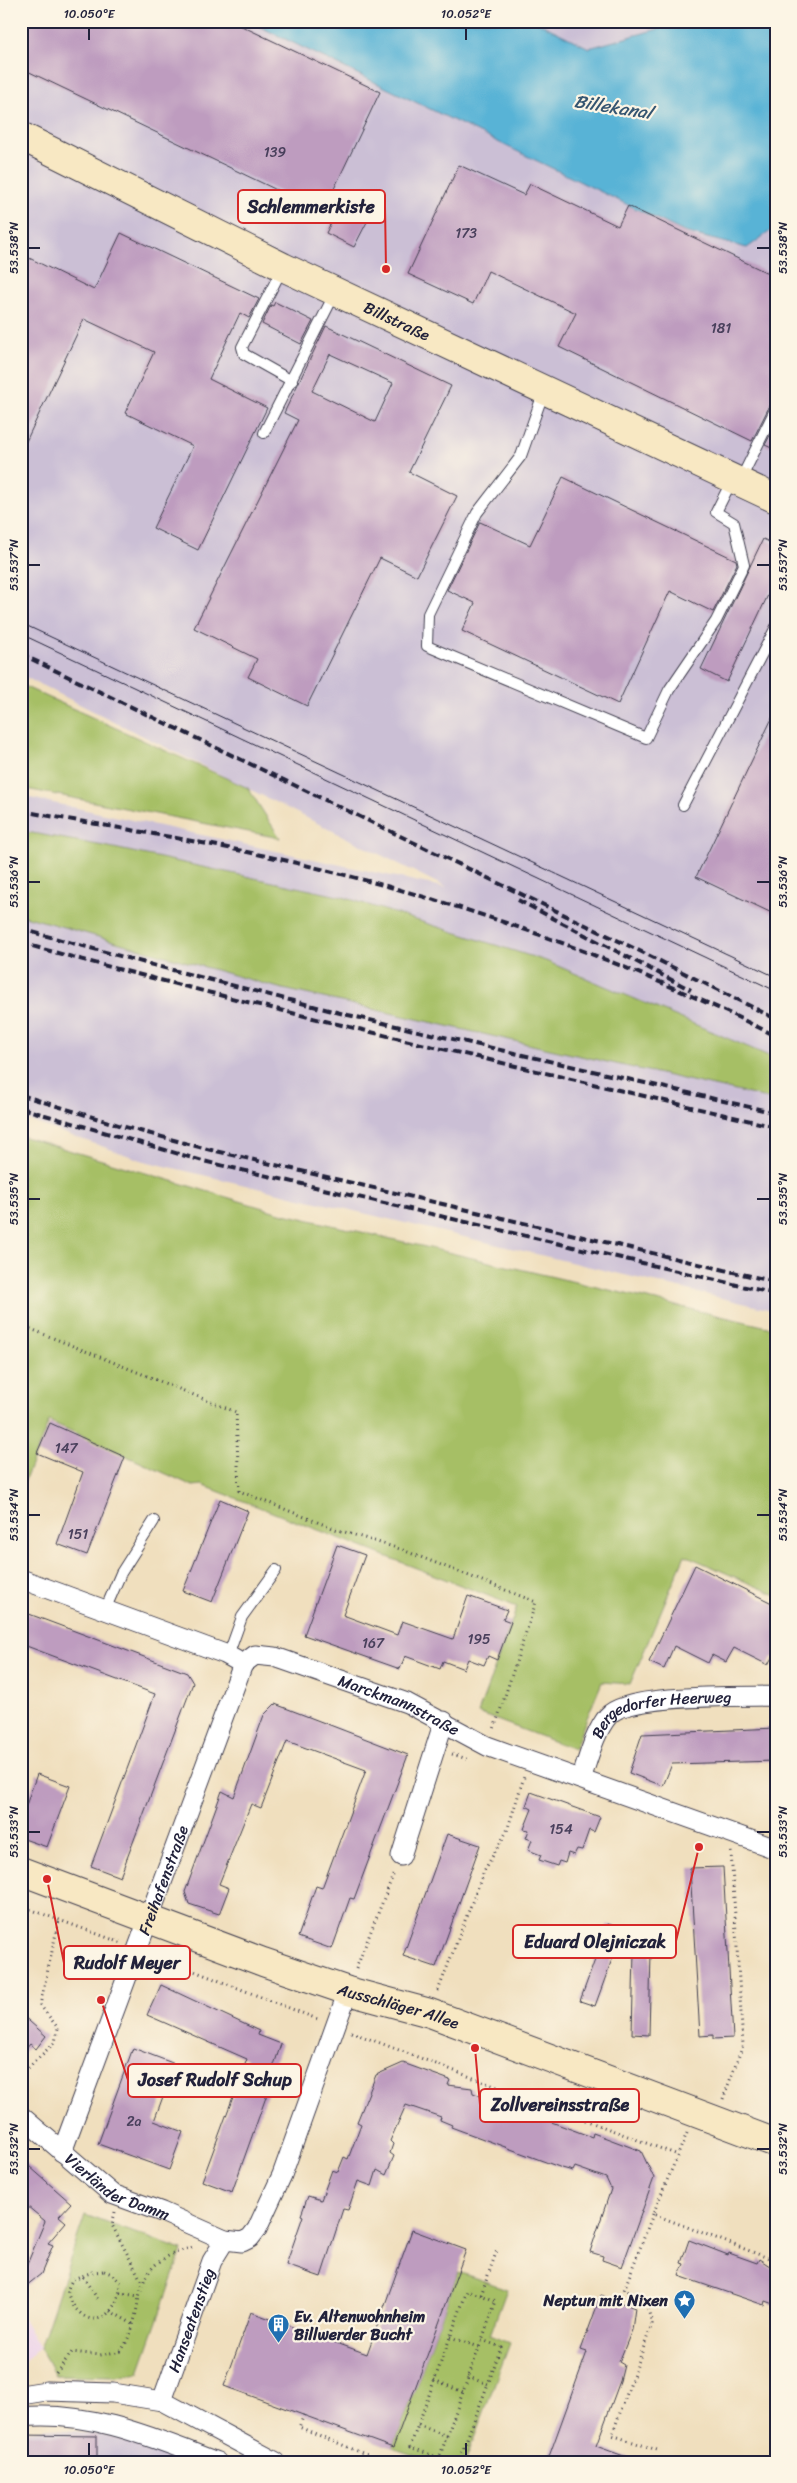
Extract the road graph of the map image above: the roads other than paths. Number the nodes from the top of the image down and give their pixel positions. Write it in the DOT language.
graph roads {
  1 [pos="21,136"];
  2 [pos="283,267"];
  3 [pos="336,292"];
  4 [pos="292,381"];
  5 [pos="544,390"];
  6 [pos="776,408"];
  7 [pos="264,433"];
  8 [pos="736,480"];
  9 [pos="776,499"];
  10 [pos="776,627"];
  11 [pos="684,805"];
  12 [pos="154,1520"];
  13 [pos="276,1570"];
  14 [pos="21,1579"];
  15 [pos="105,1610"];
  16 [pos="236,1660"];
  17 [pos="776,1696"];
  18 [pos="444,1721"];
  19 [pos="581,1779"];
  20 [pos="776,1849"];
  21 [pos="401,1856"];
  22 [pos="21,1871"];
  23 [pos="148,1918"];
  24 [pos="348,1991"];
  25 [pos="21,2116"];
  26 [pos="776,2142"];
  27 [pos="62,2152"];
  28 [pos="225,2240"];
  29 [pos="21,2395"];
  30 [pos="162,2400"];
  31 [pos="21,2417"];
  32 [pos="217,2462"];
  33 [pos="276,2462"];
  1 -- 2 [label="street, Billstraße"];
  2 -- 3 [label="street, Billstraße"];
  2 -- 4 [label="lane"];
  3 -- 4 [label="lane"];
  3 -- 5 [label="street, Billstraße"];
  4 -- 7 [label="lane"];
  5 -- 8 [label="street, Billstraße"];
  5 -- 8 [label="lane"];
  6 -- 8 [label="lane"];
  8 -- 9 [label="street, Billstraße"];
  10 -- 11 [label="lane"];
  12 -- 15 [label="lane"];
  13 -- 16 [label="lane"];
  14 -- 15 [label="street"];
  15 -- 16 [label="street"];
  16 -- 18 [label="street, Marckmannstraße"];
  16 -- 23 [label="street, Freihafenstraße"];
  17 -- 19 [label="street, Bergedorfer Heerweg"];
  18 -- 19 [label="street, Marckmannstraße"];
  18 -- 21 [label="street"];
  19 -- 20 [label="street, Marckmannstraße"];
  22 -- 23 [label="street, Ausschläger Allee"];
  23 -- 24 [label="street, Ausschläger Allee"];
  23 -- 27 [label="street, Freihafenstraße"];
  24 -- 26 [label="street, Ausschläger Allee"];
  24 -- 28 [label="street"];
  25 -- 27 [label="street, Vierländer Damm"];
  27 -- 28 [label="street, Vierländer Damm"];
  28 -- 30 [label="street, Hanseatenstieg"];
  29 -- 30 [label="street"];
  30 -- 33 [label="street"];
  31 -- 32 [label="street"];
}
